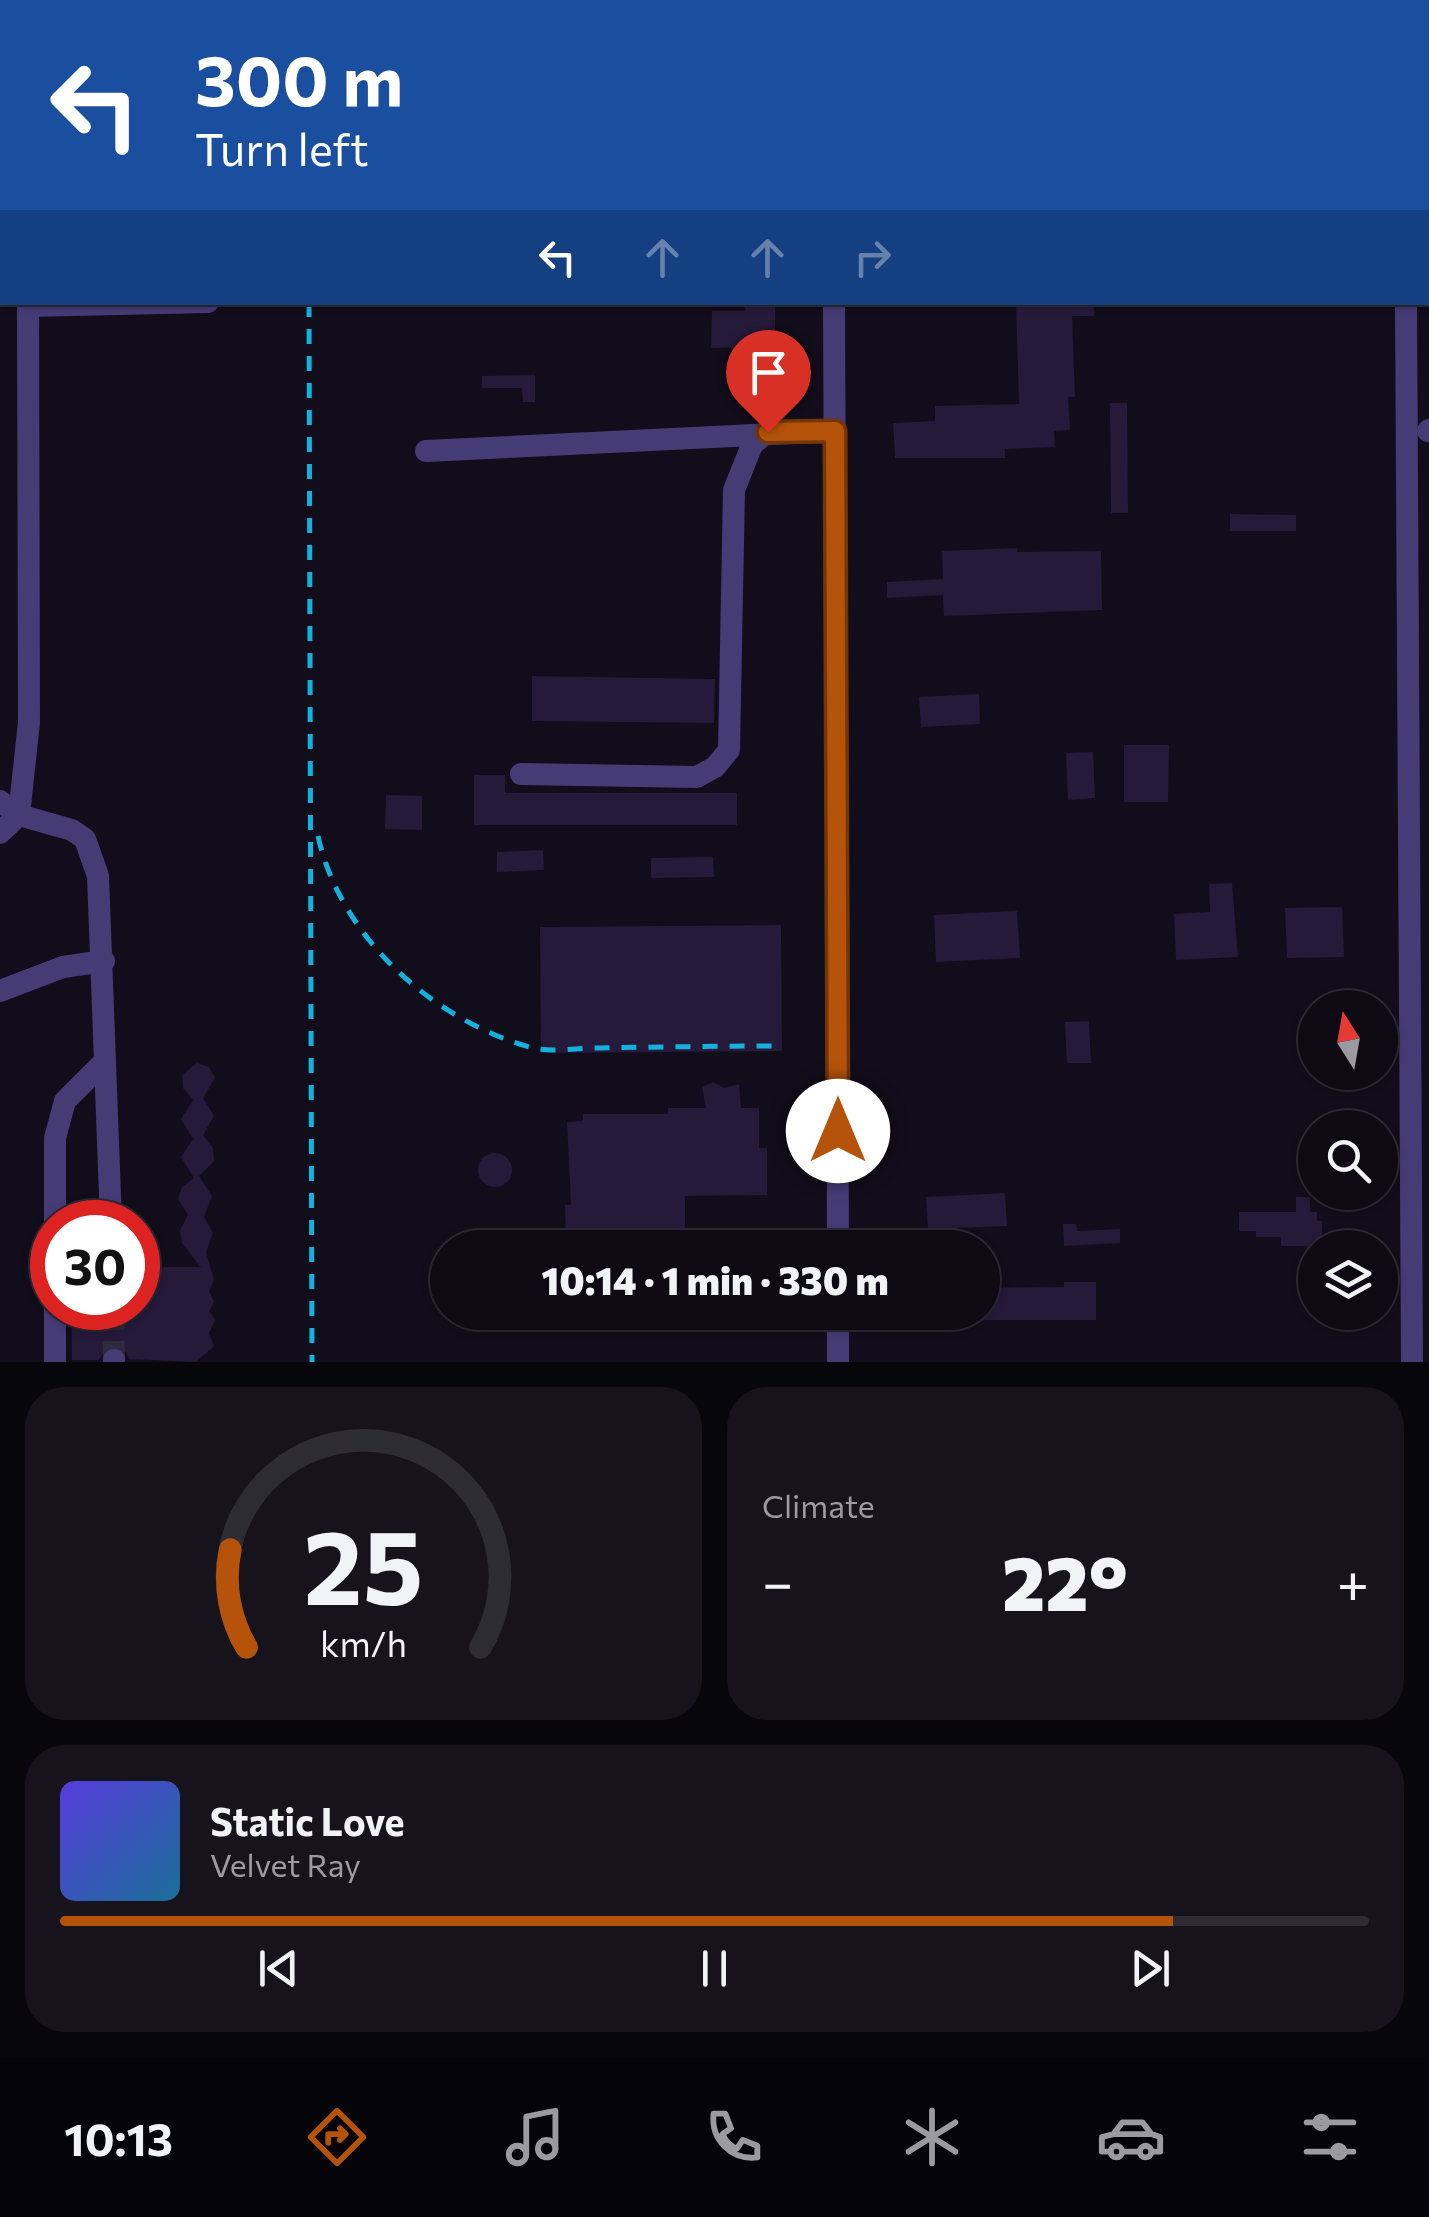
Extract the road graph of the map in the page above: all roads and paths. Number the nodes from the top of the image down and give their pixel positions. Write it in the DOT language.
graph roads {
  1 [pos="28,305"];
  2 [pos="834,305"];
  3 [pos="1406,305"];
  4 [pos="1423,430"];
  5 [pos="835,431"];
  6 [pos="768,432"];
  7 [pos="426,450"];
  8 [pos="521,774"];
  9 [pos="0,800"];
  10 [pos="19,815"];
  11 [pos="0,833"];
  12 [pos="104,961"];
  13 [pos="0,991"];
  14 [pos="106,1061"];
  15 [pos="55,1200"];
  16 [pos="110,1200"];
  17 [pos="838,1230"];
  18 [pos="55,1330"];
  19 [pos="838,1330"];
  20 [pos="55,1362"];
  21 [pos="838,1362"];
  22 [pos="1412,1362"];
  1 -- 10 [label="street"];
  2 -- 5 [label="street"];
  3 -- 4 [label="street"];
  4 -- 22 [label="street"];
  5 -- 6 [label="street"];
  5 -- 17 [label="street"];
  6 -- 7 [label="street"];
  6 -- 8 [label="street"];
  9 -- 10 [label="street"];
  10 -- 11 [label="street"];
  10 -- 12 [label="street"];
  12 -- 13 [label="street"];
  12 -- 14 [label="street"];
  14 -- 15 [label="street"];
  14 -- 16 [label="street"];
  18 -- 20 [label="street"];
  19 -- 21 [label="street"];
}
